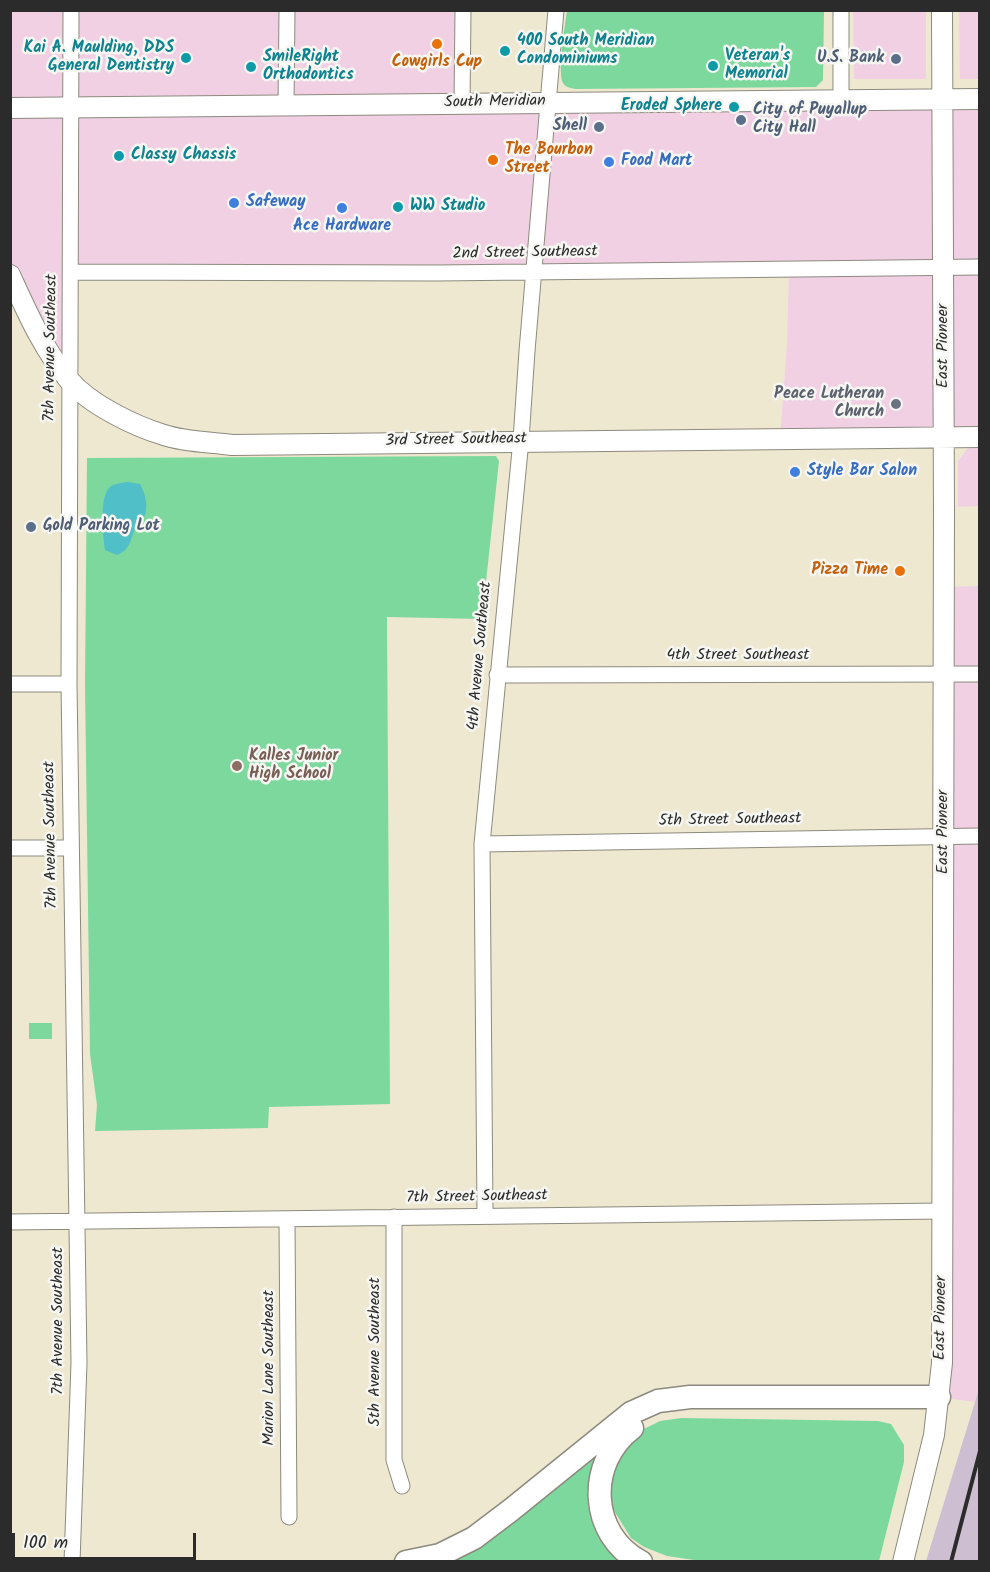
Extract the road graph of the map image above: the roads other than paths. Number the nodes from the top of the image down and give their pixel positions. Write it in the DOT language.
graph roads {
  1 [pos="71,10"];
  2 [pos="287,10"];
  3 [pos="463,10"];
  4 [pos="556,10"];
  5 [pos="841,10"];
  6 [pos="942,10"];
  7 [pos="942,99"];
  8 [pos="980,99"];
  9 [pos="841,100"];
  10 [pos="548,102"];
  11 [pos="462,104"];
  12 [pos="286,105"];
  13 [pos="10,108"];
  14 [pos="70,108"];
  15 [pos="944,267"];
  16 [pos="980,267"];
  17 [pos="71,272"];
  18 [pos="534,272"];
  19 [pos="10,275"];
  20 [pos="69,381"];
  21 [pos="944,437"];
  22 [pos="980,437"];
  23 [pos="521,441"];
  24 [pos="944,673"];
  25 [pos="980,674"];
  26 [pos="497,675"];
  27 [pos="10,684"];
  28 [pos="69,684"];
  29 [pos="944,836"];
  30 [pos="980,836"];
  31 [pos="482,844"];
  32 [pos="10,848"];
  33 [pos="70,848"];
  34 [pos="943,1211"];
  35 [pos="485,1215"];
  36 [pos="394,1217"];
  37 [pos="287,1219"];
  38 [pos="77,1221"];
  39 [pos="10,1222"];
  40 [pos="939,1403"];
  41 [pos="402,1486"];
  42 [pos="289,1517"];
  43 [pos="72,1562"];
  44 [pos="406,1562"];
  45 [pos="641,1562"];
  46 [pos="903,1562"];
  1 -- 14 [label="street, 7th Avenue Southeast"];
  2 -- 12 [label="street"];
  3 -- 11 [label="street"];
  4 -- 10 [label="street, 4th Avenue Southeast"];
  5 -- 9 [label="street"];
  6 -- 7 [label="main road, East Pioneer"];
  7 -- 8 [label="main road, South Meridian"];
  7 -- 9 [label="main road, South Meridian"];
  7 -- 15 [label="main road, East Pioneer"];
  9 -- 10 [label="main road, South Meridian"];
  10 -- 11 [label="main road, South Meridian"];
  10 -- 18 [label="street, 4th Avenue Southeast"];
  11 -- 12 [label="main road, South Meridian"];
  12 -- 14 [label="main road, South Meridian"];
  13 -- 14 [label="main road, South Meridian"];
  14 -- 17 [label="street, 7th Avenue Southeast"];
  15 -- 16 [label="street, 2nd Street Southeast"];
  15 -- 18 [label="street, 2nd Street Southeast"];
  15 -- 21 [label="main road, East Pioneer"];
  17 -- 18 [label="street, 2nd Street Southeast"];
  17 -- 20 [label="street, 7th Avenue Southeast"];
  18 -- 23 [label="street, 4th Avenue Southeast"];
  19 -- 20 [label="main road, 3rd Street Southeast"];
  20 -- 23 [label="main road, 3rd Street Southeast"];
  20 -- 28 [label="street, 7th Avenue Southeast"];
  21 -- 22 [label="main road, 3rd Street Southeast"];
  21 -- 23 [label="main road, 3rd Street Southeast"];
  21 -- 24 [label="main road, East Pioneer"];
  23 -- 26 [label="street, 4th Avenue Southeast"];
  24 -- 25 [label="street, 4th Street Southeast"];
  24 -- 26 [label="street, 4th Street Southeast"];
  24 -- 29 [label="main road, East Pioneer"];
  26 -- 31 [label="street, 4th Avenue Southeast"];
  27 -- 28 [label="street"];
  28 -- 33 [label="street, 7th Avenue Southeast"];
  29 -- 30 [label="street, 5th Street Southeast"];
  29 -- 31 [label="street, 5th Street Southeast"];
  29 -- 34 [label="main road, East Pioneer"];
  31 -- 35 [label="street, 4th Avenue Southeast"];
  32 -- 33 [label="street"];
  33 -- 38 [label="street, 7th Avenue Southeast"];
  34 -- 35 [label="street, 7th Street Southeast"];
  34 -- 40 [label="main road, East Pioneer"];
  35 -- 36 [label="street, 7th Street Southeast"];
  36 -- 37 [label="street, 7th Street Southeast"];
  36 -- 41 [label="street, 5th Avenue Southeast"];
  37 -- 38 [label="street, 7th Street Southeast"];
  37 -- 42 [label="street, Marion Lane Southeast"];
  38 -- 39 [label="street, 7th Street Southeast"];
  38 -- 43 [label="street, 7th Avenue Southeast"];
  40 -- 44 [label="highway"];
  40 -- 45 [label="highway"];
  40 -- 46 [label="main road, East Pioneer"];
}
